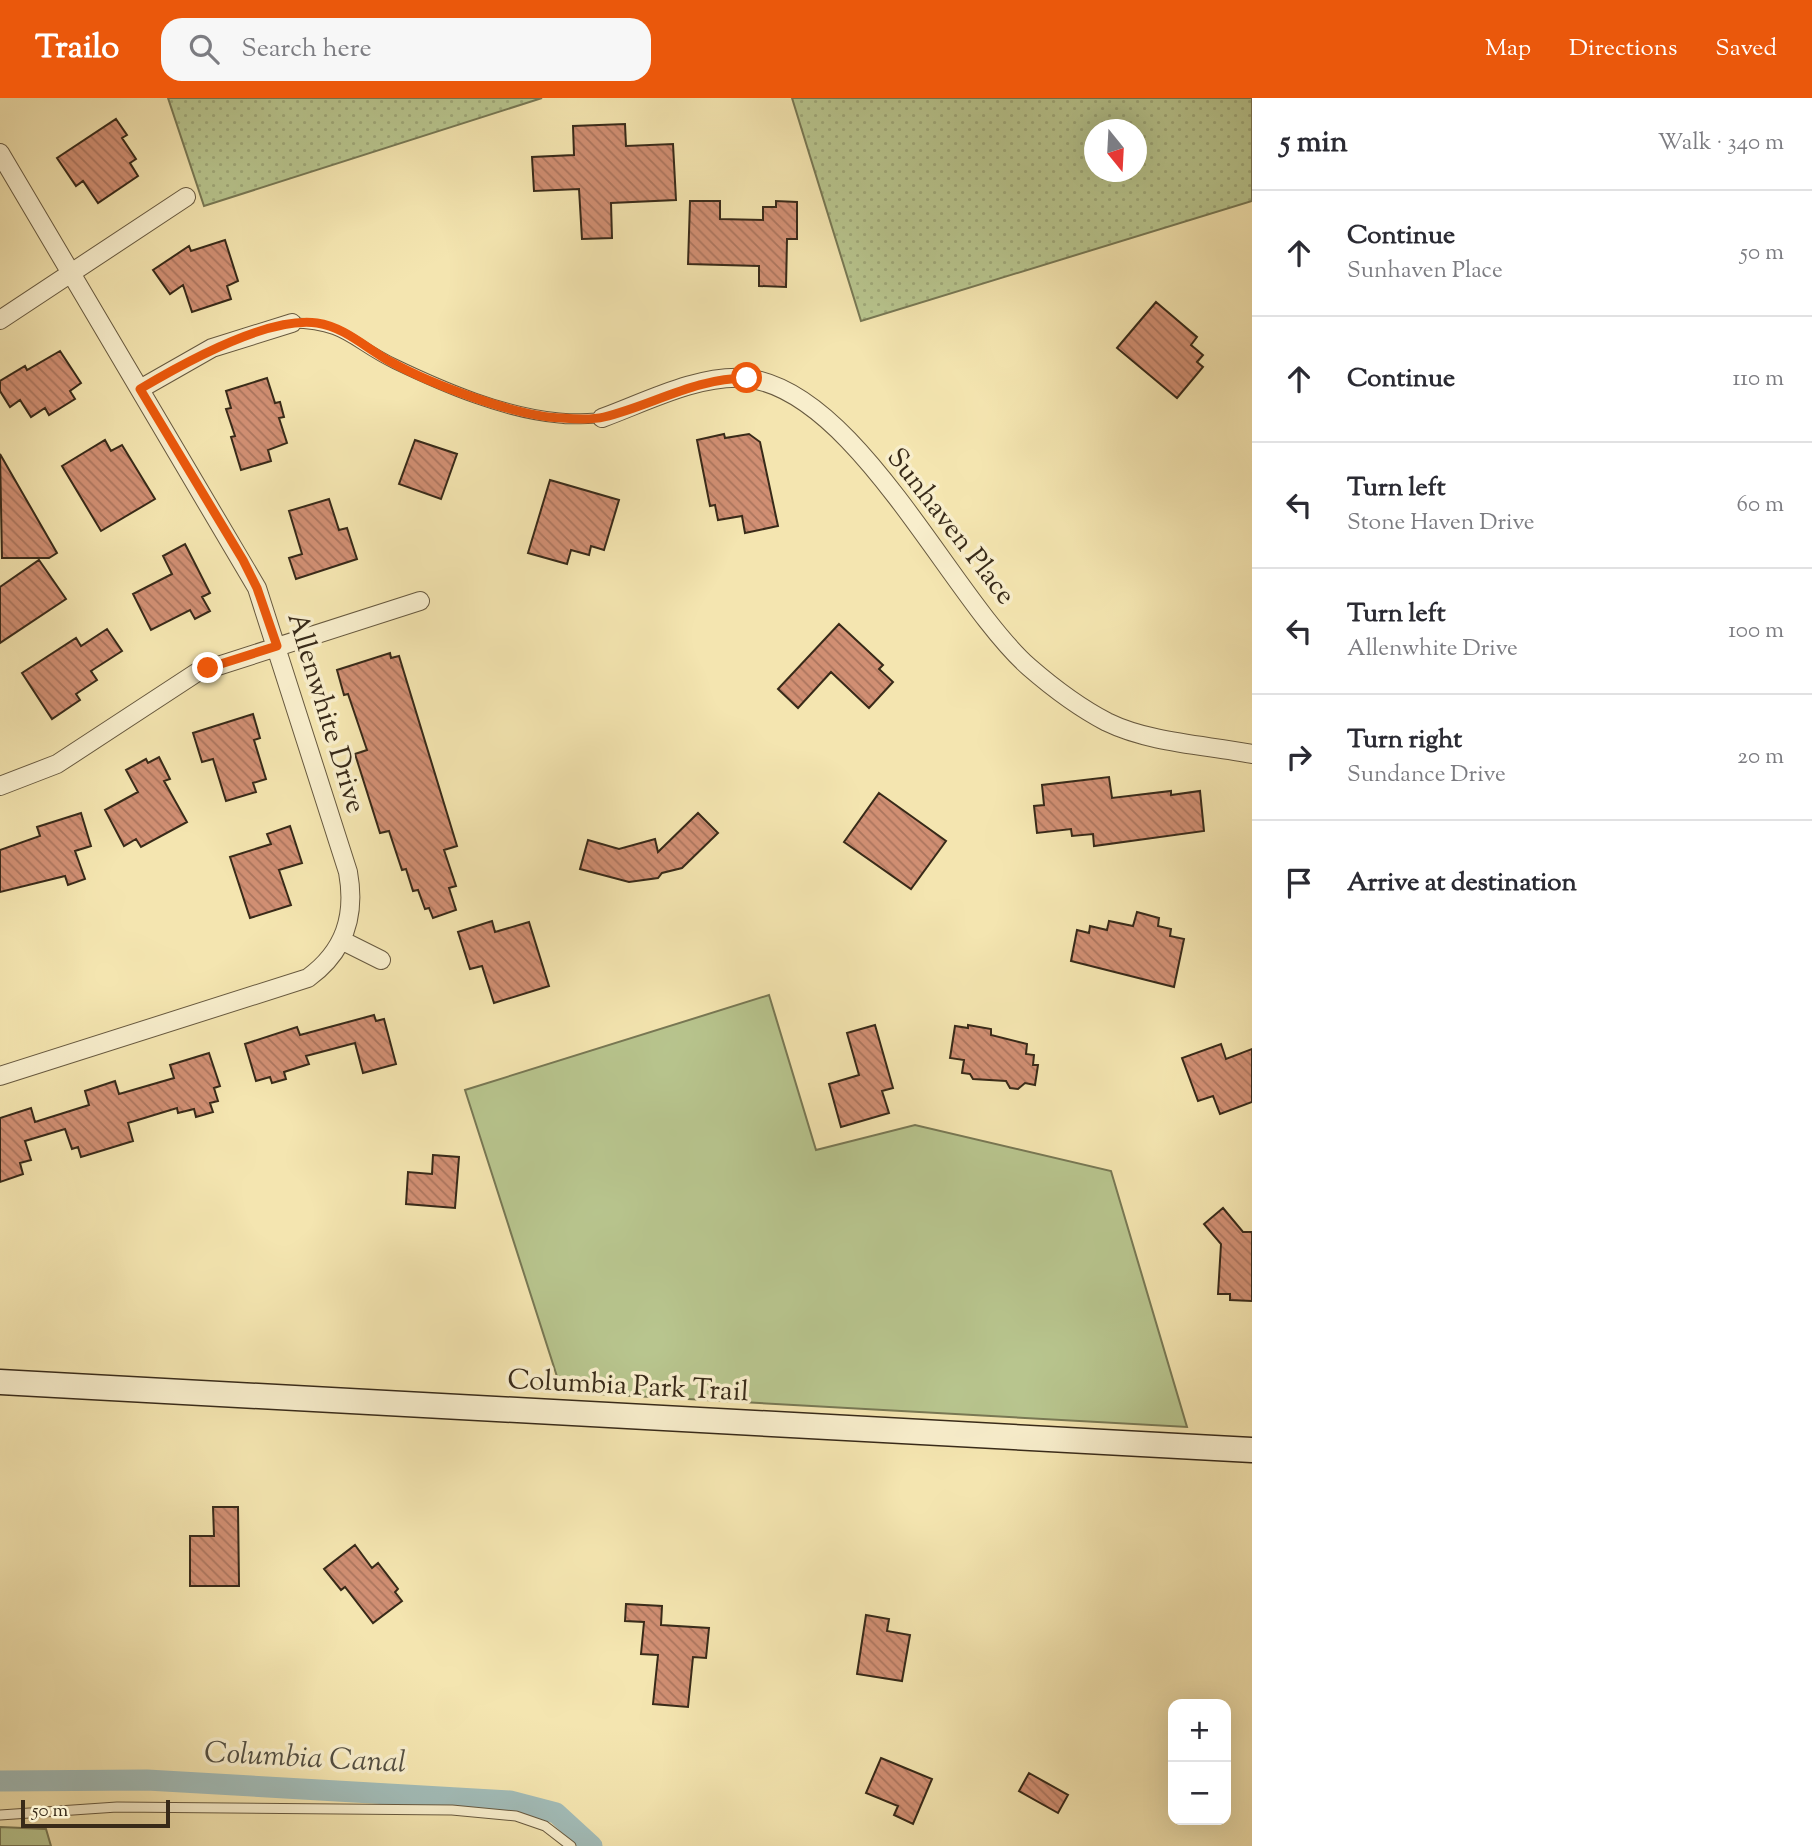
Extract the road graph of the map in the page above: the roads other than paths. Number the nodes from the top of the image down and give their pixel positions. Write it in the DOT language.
graph roads {
  1 [pos="0,153"];
  2 [pos="186,197"];
  3 [pos="71,273"];
  4 [pos="0,320"];
  5 [pos="292,323"];
  6 [pos="140,389"];
  7 [pos="602,418"];
  8 [pos="420,601"];
  9 [pos="277,646"];
  10 [pos="1252,754"];
  11 [pos="0,786"];
  12 [pos="342,941"];
  13 [pos="381,960"];
  14 [pos="0,1076"];
  15 [pos="0,1382"];
  16 [pos="1252,1450"];
  17 [pos="0,1815"];
  18 [pos="571,1846"];
  1 -- 3 [label="street, Allenwhite Drive"];
  2 -- 3 [label="street"];
  3 -- 4 [label="street"];
  3 -- 6 [label="street, Allenwhite Drive"];
  5 -- 6 [label="street"];
  5 -- 7 [label="lane"];
  6 -- 9 [label="street, Allenwhite Drive"];
  7 -- 10 [label="street, Sunhaven Place"];
  8 -- 9 [label="street"];
  9 -- 11 [label="street"];
  9 -- 12 [label="street, Allenwhite Drive"];
  12 -- 13 [label="street"];
  12 -- 14 [label="street, Allenwhite Drive"];
  15 -- 16 [label="main road, Columbia Park Trail"];
  17 -- 18 [label="lane"];
}
